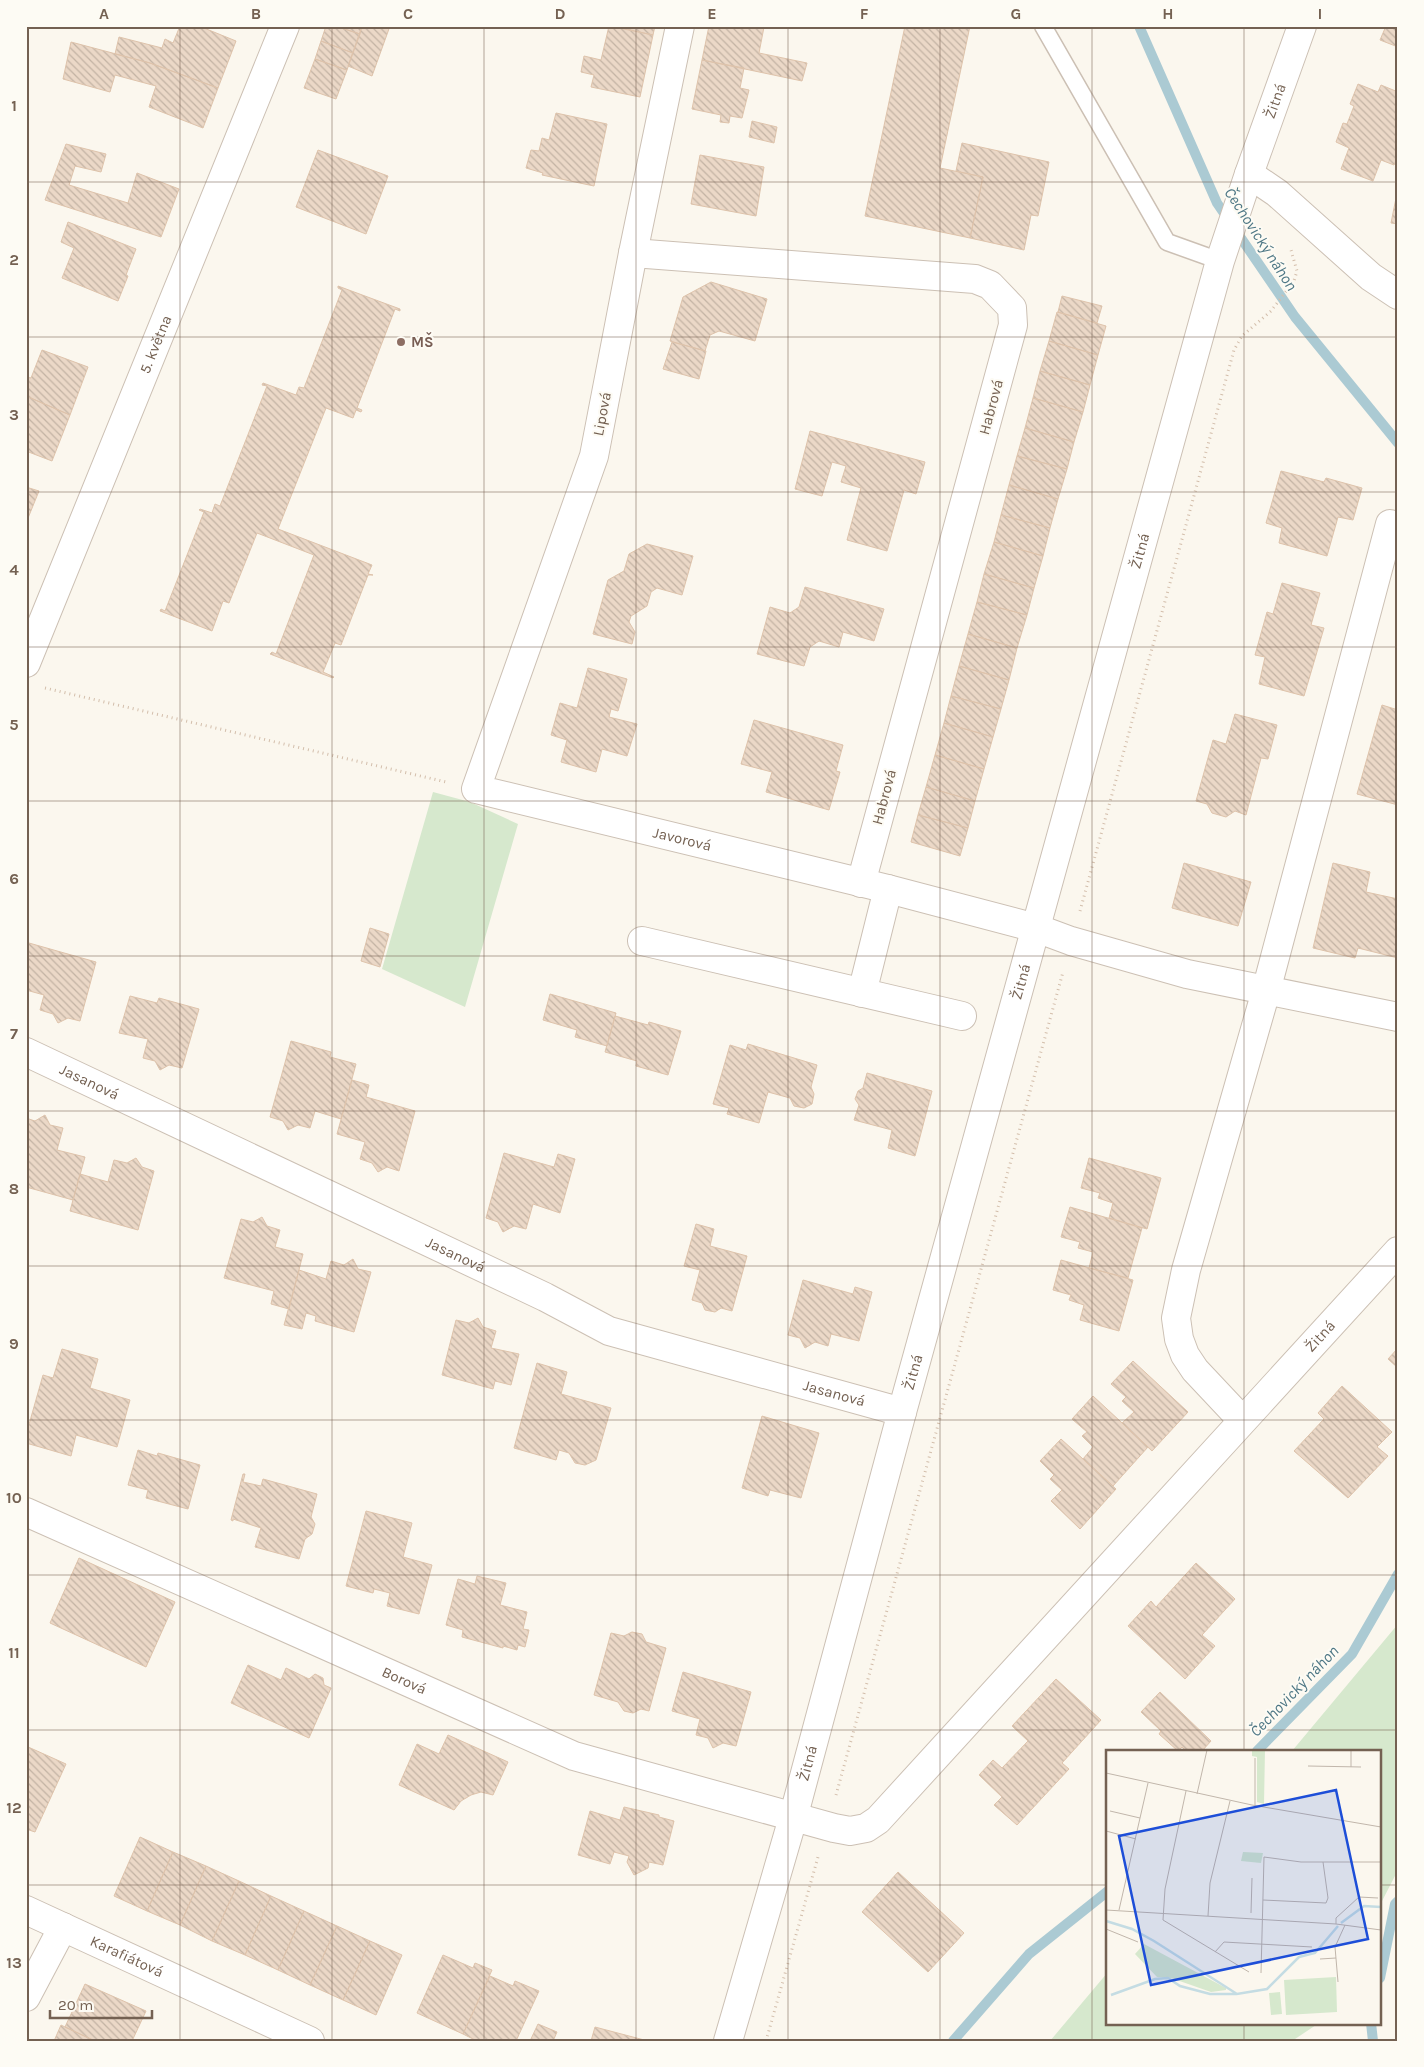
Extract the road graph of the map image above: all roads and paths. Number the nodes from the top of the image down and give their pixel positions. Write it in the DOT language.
graph roads {
  1 [pos="285,26"];
  2 [pos="680,26"];
  3 [pos="1043,26"];
  4 [pos="1302,26"];
  5 [pos="1246,184"];
  6 [pos="1290,246"];
  7 [pos="633,253"];
  8 [pos="1223,253"];
  9 [pos="1398,294"];
  10 [pos="1390,524"];
  11 [pos="31,675"];
  12 [pos="476,789"];
  13 [pos="861,883"];
  14 [pos="888,889"];
  15 [pos="1036,928"];
  16 [pos="642,941"];
  17 [pos="1071,941"];
  18 [pos="1266,991"];
  19 [pos="862,993"];
  20 [pos="962,1016"];
  21 [pos="1398,1017"];
  22 [pos="26,1052"];
  23 [pos="1398,1252"];
  24 [pos="902,1412"];
  25 [pos="1242,1420"];
  26 [pos="26,1512"];
  27 [pos="793,1818"];
  28 [pos="827,1826"];
  29 [pos="26,1910"];
  30 [pos="63,1927"];
  31 [pos="26,1997"];
  32 [pos="310,2041"];
  33 [pos="728,2041"];
  34 [pos="766,2041"];
  1 -- 11 [label="street, 5. května"];
  2 -- 7 [label="street, Lipová"];
  3 -- 8 [label="lane"];
  4 -- 5 [label="street, Žitná"];
  5 -- 8 [label="street, Žitná"];
  5 -- 9 [label="street"];
  6 -- 17 [label="path"];
  7 -- 12 [label="street, Lipová"];
  7 -- 13 [label="street, Habrová"];
  8 -- 15 [label="street, Žitná"];
  10 -- 18 [label="street"];
  11 -- 12 [label="path"];
  12 -- 13 [label="street, Javorová"];
  13 -- 14 [label="street, Javorová"];
  14 -- 15 [label="street, Javorová"];
  14 -- 19 [label="street"];
  15 -- 17 [label="street"];
  15 -- 24 [label="street, Žitná"];
  16 -- 19 [label="street"];
  17 -- 18 [label="street"];
  17 -- 28 [label="path"];
  18 -- 21 [label="street"];
  18 -- 25 [label="street"];
  19 -- 20 [label="street"];
  22 -- 24 [label="street, Jasanová"];
  23 -- 25 [label="street, Žitná"];
  24 -- 27 [label="street, Žitná"];
  25 -- 28 [label="street, Žitná"];
  26 -- 27 [label="street, Borová"];
  27 -- 28 [label="street, Žitná"];
  27 -- 33 [label="street, Žitná"];
  28 -- 34 [label="path"];
  29 -- 30 [label="street, Karafiátová"];
  30 -- 31 [label="street"];
  30 -- 32 [label="street, Karafiátová"];
}
